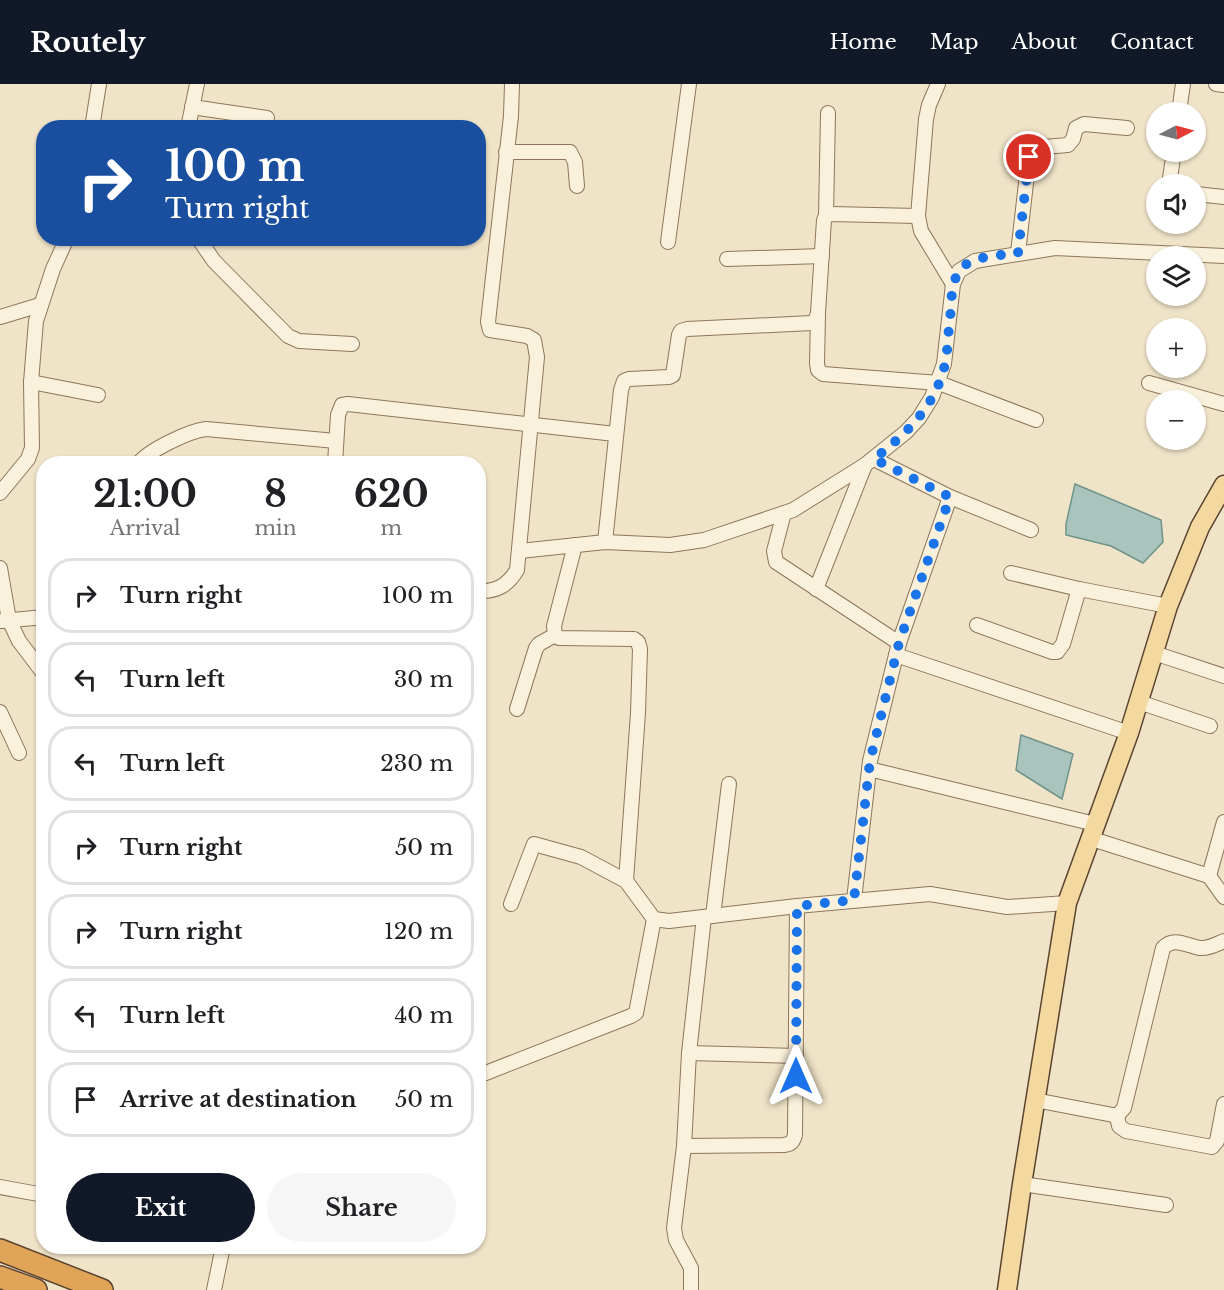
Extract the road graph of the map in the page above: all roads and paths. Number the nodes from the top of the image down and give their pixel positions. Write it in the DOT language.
graph roads {
  1 [pos="99,84"];
  2 [pos="197,84"];
  3 [pos="512,84"];
  4 [pos="689,84"];
  5 [pos="938,84"];
  6 [pos="1183,84"];
  7 [pos="1216,84"];
  8 [pos="1224,86"];
  9 [pos="1180,102"];
  10 [pos="192,107"];
  11 [pos="828,113"];
  12 [pos="267,118"];
  13 [pos="93,120"];
  14 [pos="190,120"];
  15 [pos="1127,128"];
  16 [pos="506,152"];
  17 [pos="577,186"];
  18 [pos="1206,195"];
  19 [pos="1224,197"];
  20 [pos="826,216"];
  21 [pos="918,216"];
  22 [pos="668,242"];
  23 [pos="63,246"];
  24 [pos="204,246"];
  25 [pos="1018,253"];
  26 [pos="822,256"];
  27 [pos="1224,256"];
  28 [pos="727,259"];
  29 [pos="953,284"];
  30 [pos="40,305"];
  31 [pos="818,313"];
  32 [pos="0,318"];
  33 [pos="352,344"];
  34 [pos="31,382"];
  35 [pos="939,383"];
  36 [pos="1149,383"];
  37 [pos="98,395"];
  38 [pos="1224,404"];
  39 [pos="1036,420"];
  40 [pos="530,423"];
  41 [pos="615,434"];
  42 [pos="336,441"];
  43 [pos="146,456"];
  44 [pos="335,456"];
  45 [pos="870,462"];
  46 [pos="1224,485"];
  47 [pos="0,493"];
  48 [pos="950,497"];
  49 [pos="784,513"];
  50 [pos="1031,530"];
  51 [pos="605,542"];
  52 [pos="575,545"];
  53 [pos="520,552"];
  54 [pos="0,568"];
  55 [pos="1011,573"];
  56 [pos="816,589"];
  57 [pos="1079,589"];
  58 [pos="486,591"];
  59 [pos="1168,606"];
  60 [pos="36,617"];
  61 [pos="4,621"];
  62 [pos="977,625"];
  63 [pos="555,635"];
  64 [pos="898,649"];
  65 [pos="1154,653"];
  66 [pos="36,663"];
  67 [pos="1224,676"];
  68 [pos="1139,702"];
  69 [pos="517,709"];
  70 [pos="0,713"];
  71 [pos="1210,726"];
  72 [pos="1130,733"];
  73 [pos="19,753"];
  74 [pos="869,769"];
  75 [pos="729,784"];
  76 [pos="1224,822"];
  77 [pos="1092,831"];
  78 [pos="1209,876"];
  79 [pos="626,881"];
  80 [pos="1224,897"];
  81 [pos="854,900"];
  82 [pos="1067,903"];
  83 [pos="511,904"];
  84 [pos="797,906"];
  85 [pos="708,916"];
  86 [pos="654,919"];
  87 [pos="1224,941"];
  88 [pos="689,1053"];
  89 [pos="796,1056"];
  90 [pos="486,1073"];
  91 [pos="1035,1100"];
  92 [pos="1224,1104"];
  93 [pos="1117,1116"];
  94 [pos="684,1146"];
  95 [pos="1022,1184"];
  96 [pos="0,1187"];
  97 [pos="36,1194"];
  98 [pos="1166,1205"];
  99 [pos="0,1250"];
  100 [pos="221,1254"];
  101 [pos="0,1277"];
  102 [pos="36,1290"];
  103 [pos="102,1290"];
  104 [pos="214,1290"];
  105 [pos="691,1290"];
  106 [pos="1007,1290"];
  1 -- 13 [label="street"];
  2 -- 10 [label="street"];
  3 -- 16 [label="street"];
  4 -- 22 [label="street"];
  5 -- 21 [label="street"];
  6 -- 9 [label="street"];
  7 -- 8 [label="street"];
  10 -- 12 [label="street"];
  10 -- 14 [label="street"];
  11 -- 20 [label="street"];
  15 -- 25 [label="street"];
  16 -- 17 [label="street"];
  16 -- 40 [label="street"];
  18 -- 19 [label="street"];
  20 -- 21 [label="street"];
  20 -- 26 [label="street"];
  21 -- 29 [label="street"];
  23 -- 30 [label="street"];
  24 -- 33 [label="street"];
  25 -- 27 [label="street"];
  25 -- 29 [label="street"];
  26 -- 28 [label="street"];
  26 -- 31 [label="street"];
  29 -- 35 [label="street"];
  30 -- 32 [label="street"];
  30 -- 34 [label="street"];
  31 -- 35 [label="street"];
  31 -- 41 [label="street"];
  34 -- 37 [label="street"];
  34 -- 47 [label="street"];
  35 -- 39 [label="street"];
  35 -- 45 [label="street"];
  36 -- 38 [label="street"];
  40 -- 41 [label="street"];
  40 -- 42 [label="street"];
  40 -- 53 [label="street"];
  41 -- 51 [label="street"];
  42 -- 43 [label="street"];
  42 -- 44 [label="street"];
  45 -- 48 [label="street"];
  45 -- 49 [label="street"];
  45 -- 56 [label="street"];
  46 -- 59 [label="main road"];
  48 -- 50 [label="street"];
  48 -- 64 [label="street"];
  49 -- 51 [label="street"];
  49 -- 56 [label="street"];
  51 -- 52 [label="street"];
  52 -- 53 [label="street"];
  52 -- 63 [label="street"];
  53 -- 58 [label="street"];
  54 -- 61 [label="street"];
  55 -- 57 [label="street"];
  56 -- 64 [label="street"];
  57 -- 59 [label="street"];
  57 -- 62 [label="street"];
  59 -- 65 [label="main road"];
  60 -- 61 [label="street"];
  61 -- 66 [label="street"];
  63 -- 69 [label="street"];
  63 -- 79 [label="street"];
  64 -- 72 [label="street"];
  64 -- 74 [label="street"];
  65 -- 67 [label="street"];
  65 -- 68 [label="main road"];
  68 -- 71 [label="street"];
  68 -- 72 [label="main road"];
  70 -- 73 [label="street"];
  72 -- 77 [label="main road"];
  74 -- 77 [label="street"];
  74 -- 81 [label="street"];
  75 -- 85 [label="street"];
  76 -- 78 [label="street"];
  77 -- 78 [label="street"];
  77 -- 82 [label="main road"];
  78 -- 80 [label="street"];
  79 -- 83 [label="street"];
  79 -- 86 [label="street"];
  81 -- 82 [label="street"];
  81 -- 84 [label="street"];
  82 -- 91 [label="main road"];
  84 -- 85 [label="street"];
  84 -- 89 [label="street"];
  85 -- 86 [label="street"];
  85 -- 88 [label="street"];
  86 -- 90 [label="street"];
  87 -- 93 [label="street"];
  88 -- 89 [label="street"];
  88 -- 94 [label="street"];
  89 -- 94 [label="street"];
  91 -- 93 [label="street"];
  91 -- 95 [label="main road"];
  92 -- 93 [label="street"];
  94 -- 105 [label="street"];
  95 -- 98 [label="street"];
  95 -- 106 [label="main road"];
  96 -- 97 [label="street"];
  99 -- 103 [label="highway"];
  100 -- 104 [label="street"];
  101 -- 102 [label="highway"];
}
